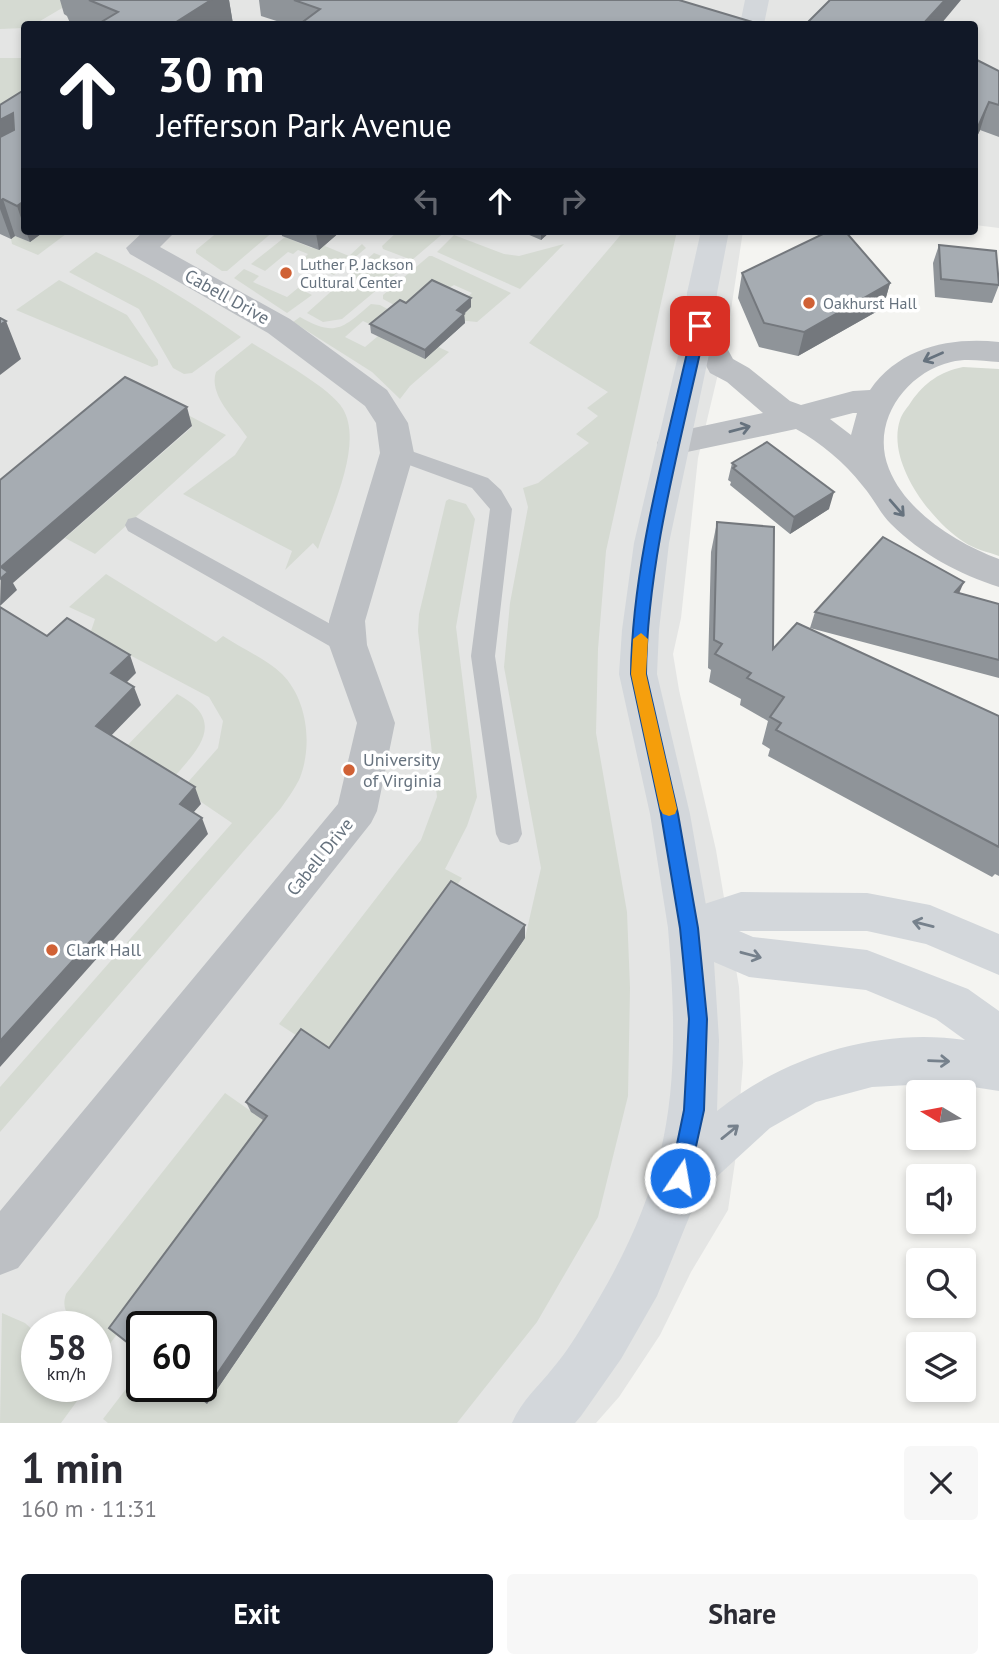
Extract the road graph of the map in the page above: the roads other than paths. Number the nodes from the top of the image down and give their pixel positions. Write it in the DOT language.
graph roads {
  1 [pos="757,0"];
  2 [pos="753,21"];
  3 [pos="157,235"];
  4 [pos="714,235"];
  5 [pos="700,326"];
  6 [pos="999,352"];
  7 [pos="878,400"];
  8 [pos="799,417"];
  9 [pos="673,443"];
  10 [pos="397,453"];
  11 [pos="877,479"];
  12 [pos="135,525"];
  13 [pos="999,573"];
  14 [pos="348,645"];
  15 [pos="509,834"];
  16 [pos="689,928"];
  17 [pos="999,955"];
  18 [pos="999,1038"];
  19 [pos="999,1069"];
  20 [pos="680,1178"];
  21 [pos="0,1250"];
  22 [pos="539,1423"];
  1 -- 2 [label="main road"];
  3 -- 10 [label="street, Cabell Drive"];
  4 -- 5 [label="main road"];
  5 -- 8 [label="street"];
  5 -- 9 [label="main road"];
  6 -- 7 [label="street, one-way"];
  7 -- 8 [label="street"];
  7 -- 11 [label="street"];
  9 -- 8 [label="street, one-way"];
  8 -- 11 [label="street"];
  9 -- 16 [label="main road"];
  10 -- 14 [label="street, Cabell Drive"];
  10 -- 15 [label="lane"];
  11 -- 13 [label="street, one-way"];
  12 -- 14 [label="lane"];
  14 -- 21 [label="street, Cabell Drive"];
  17 -- 16 [label="main road, one-way"];
  16 -- 18 [label="main road, one-way"];
  16 -- 20 [label="main road"];
  20 -- 19 [label="main road, one-way"];
  20 -- 22 [label="main road"];
}
